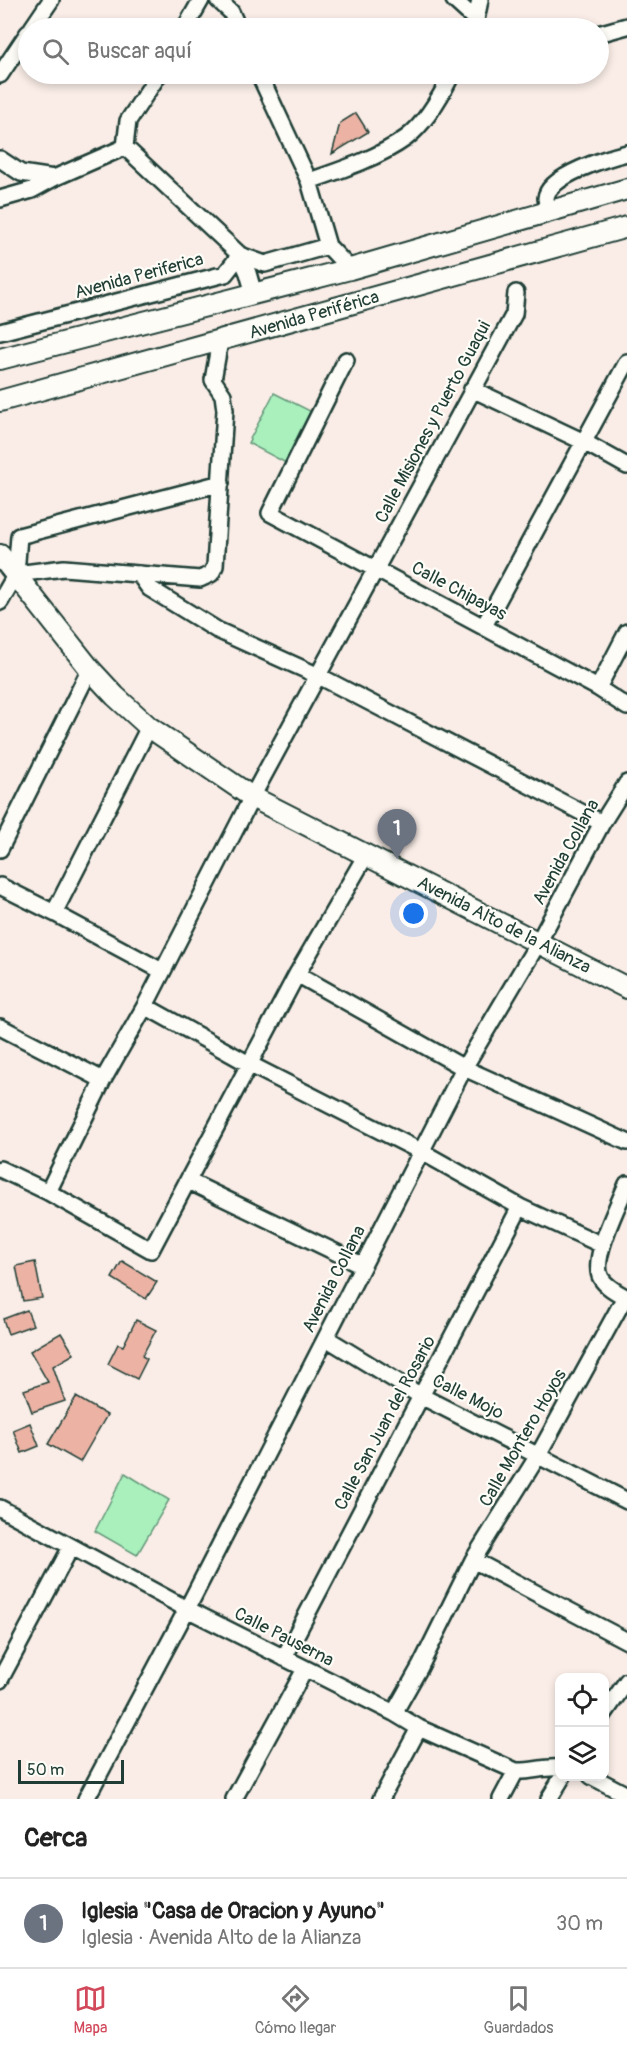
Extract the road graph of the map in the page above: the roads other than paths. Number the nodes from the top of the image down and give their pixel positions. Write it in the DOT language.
graph roads {
  1 [pos="51,0"];
  2 [pos="201,0"];
  3 [pos="218,0"];
  4 [pos="454,0"];
  5 [pos="480,0"];
  6 [pos="39,18"];
  7 [pos="191,18"];
  8 [pos="234,18"];
  9 [pos="469,18"];
  10 [pos="476,18"];
  11 [pos="627,26"];
  12 [pos="609,31"];
  13 [pos="18,48"];
  14 [pos="0,75"];
  15 [pos="152,84"];
  16 [pos="264,84"];
  17 [pos="448,84"];
  18 [pos="125,147"];
  19 [pos="627,153"];
  20 [pos="0,159"];
  21 [pos="54,178"];
  22 [pos="309,181"];
  23 [pos="627,189"];
  24 [pos="0,199"];
  25 [pos="550,212"];
  26 [pos="627,227"];
  27 [pos="328,246"];
  28 [pos="240,255"];
  29 [pos="350,269"];
  30 [pos="516,293"];
  31 [pos="254,294"];
  32 [pos="0,332"];
  33 [pos="220,341"];
  34 [pos="0,359"];
  35 [pos="346,360"];
  36 [pos="627,362"];
  37 [pos="472,388"];
  38 [pos="0,401"];
  39 [pos="584,442"];
  40 [pos="627,466"];
  41 [pos="221,483"];
  42 [pos="0,555"];
  43 [pos="376,568"];
  44 [pos="16,574"];
  45 [pos="139,574"];
  46 [pos="0,602"];
  47 [pos="484,626"];
  48 [pos="627,632"];
  49 [pos="90,669"];
  50 [pos="319,676"];
  51 [pos="598,688"];
  52 [pos="627,706"];
  53 [pos="149,727"];
  54 [pos="627,783"];
  55 [pos="252,797"];
  56 [pos="602,823"];
  57 [pos="0,849"];
  58 [pos="366,855"];
  59 [pos="0,886"];
  60 [pos="54,913"];
  61 [pos="538,943"];
  62 [pos="162,971"];
  63 [pos="297,974"];
  64 [pos="627,988"];
  65 [pos="145,1006"];
  66 [pos="0,1027"];
  67 [pos="249,1064"];
  68 [pos="464,1068"];
  69 [pos="103,1080"];
  70 [pos="627,1142"];
  71 [pos="422,1152"];
  72 [pos="0,1169"];
  73 [pos="188,1180"];
  74 [pos="627,1184"];
  75 [pos="48,1192"];
  76 [pos="520,1207"];
  77 [pos="602,1245"];
  78 [pos="362,1265"];
  79 [pos="626,1297"];
  80 [pos="326,1338"];
  81 [pos="421,1396"];
  82 [pos="539,1454"];
  83 [pos="627,1501"];
  84 [pos="0,1508"];
  85 [pos="71,1547"];
  86 [pos="473,1560"];
  87 [pos="187,1609"];
  88 [pos="627,1641"];
  89 [pos="284,1658"];
  90 [pos="305,1669"];
  91 [pos="0,1680"];
  92 [pos="627,1681"];
  93 [pos="609,1707"];
  94 [pos="394,1713"];
  95 [pos="419,1728"];
  96 [pos="555,1767"];
  97 [pos="516,1771"];
  98 [pos="560,1781"];
  99 [pos="600,1781"];
  100 [pos="627,1795"];
  101 [pos="86,1799"];
  102 [pos="234,1799"];
  103 [pos="381,1799"];
  104 [pos="501,1799"];
  105 [pos="549,1799"];
  1 -- 6 [label="street"];
  2 -- 7 [label="street"];
  3 -- 8 [label="street"];
  4 -- 9 [label="street"];
  5 -- 10 [label="street"];
  11 -- 12 [label="street"];
  13 -- 14 [label="street"];
  15 -- 18 [label="street"];
  16 -- 22 [label="street"];
  17 -- 22 [label="street"];
  18 -- 21 [label="street"];
  18 -- 28 [label="street"];
  19 -- 25 [label="street"];
  20 -- 21 [label="street"];
  21 -- 24 [label="street"];
  22 -- 27 [label="street"];
  23 -- 25 [label="street, Avenida Periférica"];
  25 -- 29 [label="street, Avenida Periférica"];
  26 -- 33 [label="street, Avenida Periférica"];
  27 -- 28 [label="street"];
  27 -- 29 [label="street"];
  28 -- 31 [label="street"];
  28 -- 32 [label="street, Avenida Periferica"];
  29 -- 31 [label="street, Avenida Periférica"];
  30 -- 37 [label="street, Calle Misiones y Puerto Guaqui"];
  31 -- 34 [label="street, Avenida Periférica"];
  33 -- 38 [label="street, Avenida Periférica"];
  33 -- 41 [label="street"];
  35 -- 43 [label="street, Calle Chipayas"];
  36 -- 39 [label="street"];
  37 -- 39 [label="street"];
  37 -- 43 [label="street, Calle Misiones y Puerto Guaqui"];
  39 -- 40 [label="street"];
  39 -- 47 [label="street"];
  41 -- 44 [label="street"];
  41 -- 45 [label="street"];
  42 -- 44 [label="street, Avenida Alto de la Alianza"];
  43 -- 47 [label="street, Calle Chipayas"];
  43 -- 50 [label="street, Calle Misiones y Puerto Guaqui"];
  44 -- 45 [label="street"];
  44 -- 46 [label="street"];
  44 -- 49 [label="street, Avenida Alto de la Alianza"];
  45 -- 50 [label="street"];
  47 -- 51 [label="street, Calle Chipayas"];
  48 -- 51 [label="street"];
  49 -- 53 [label="street, Avenida Alto de la Alianza"];
  49 -- 57 [label="street"];
  50 -- 55 [label="street, Calle Misiones y Puerto Guaqui"];
  50 -- 56 [label="street"];
  51 -- 52 [label="street, Calle Chipayas"];
  53 -- 55 [label="street, Avenida Alto de la Alianza"];
  53 -- 60 [label="street"];
  54 -- 56 [label="street, Avenida Collana"];
  55 -- 58 [label="street, Avenida Alto de la Alianza"];
  55 -- 62 [label="street, Calle Misiones y Puerto Guaqui"];
  56 -- 61 [label="street, Avenida Collana"];
  58 -- 61 [label="street, Avenida Alto de la Alianza"];
  58 -- 63 [label="street"];
  59 -- 60 [label="street"];
  60 -- 62 [label="street"];
  61 -- 64 [label="street, Avenida Alto de la Alianza"];
  61 -- 68 [label="street, Avenida Collana"];
  62 -- 65 [label="street, Calle Misiones y Puerto Guaqui"];
  63 -- 67 [label="street"];
  63 -- 68 [label="street"];
  65 -- 67 [label="street"];
  65 -- 69 [label="street, Calle Misiones y Puerto Guaqui"];
  66 -- 69 [label="street"];
  67 -- 71 [label="street"];
  67 -- 73 [label="street"];
  68 -- 70 [label="street"];
  68 -- 71 [label="street, Avenida Collana"];
  69 -- 75 [label="street, Calle Misiones y Puerto Guaqui"];
  71 -- 76 [label="street"];
  71 -- 78 [label="street, Avenida Collana"];
  72 -- 75 [label="street"];
  73 -- 75 [label="street"];
  73 -- 78 [label="street"];
  74 -- 77 [label="street, Calle Montero Hoyos"];
  76 -- 77 [label="street"];
  76 -- 81 [label="street, Calle San Juan del Rosario"];
  77 -- 79 [label="street, Calle Montero Hoyos"];
  78 -- 80 [label="street, Avenida Collana"];
  79 -- 82 [label="street, Calle Montero Hoyos"];
  80 -- 81 [label="street, Calle Mojo"];
  80 -- 87 [label="street, Avenida Collana"];
  81 -- 82 [label="street, Calle Mojo"];
  81 -- 89 [label="street, Calle San Juan del Rosario"];
  82 -- 83 [label="street, Calle Mojo"];
  82 -- 86 [label="street, Calle Montero Hoyos"];
  84 -- 85 [label="street, Calle Pauserna"];
  85 -- 87 [label="street, Calle Pauserna"];
  85 -- 91 [label="street"];
  86 -- 88 [label="street"];
  86 -- 94 [label="street, Calle Montero Hoyos"];
  87 -- 89 [label="street, Calle Pauserna"];
  87 -- 101 [label="street, Avenida Collana"];
  89 -- 90 [label="street, Calle Pauserna"];
  90 -- 94 [label="street, Calle Pauserna"];
  90 -- 102 [label="street"];
  92 -- 93 [label="street"];
  94 -- 95 [label="street, Calle Pauserna"];
  95 -- 97 [label="street, Calle Pauserna"];
  95 -- 103 [label="street"];
  96 -- 97 [label="street, Calle Pauserna"];
  97 -- 104 [label="street"];
  98 -- 105 [label="street"];
  99 -- 100 [label="street"];
}
